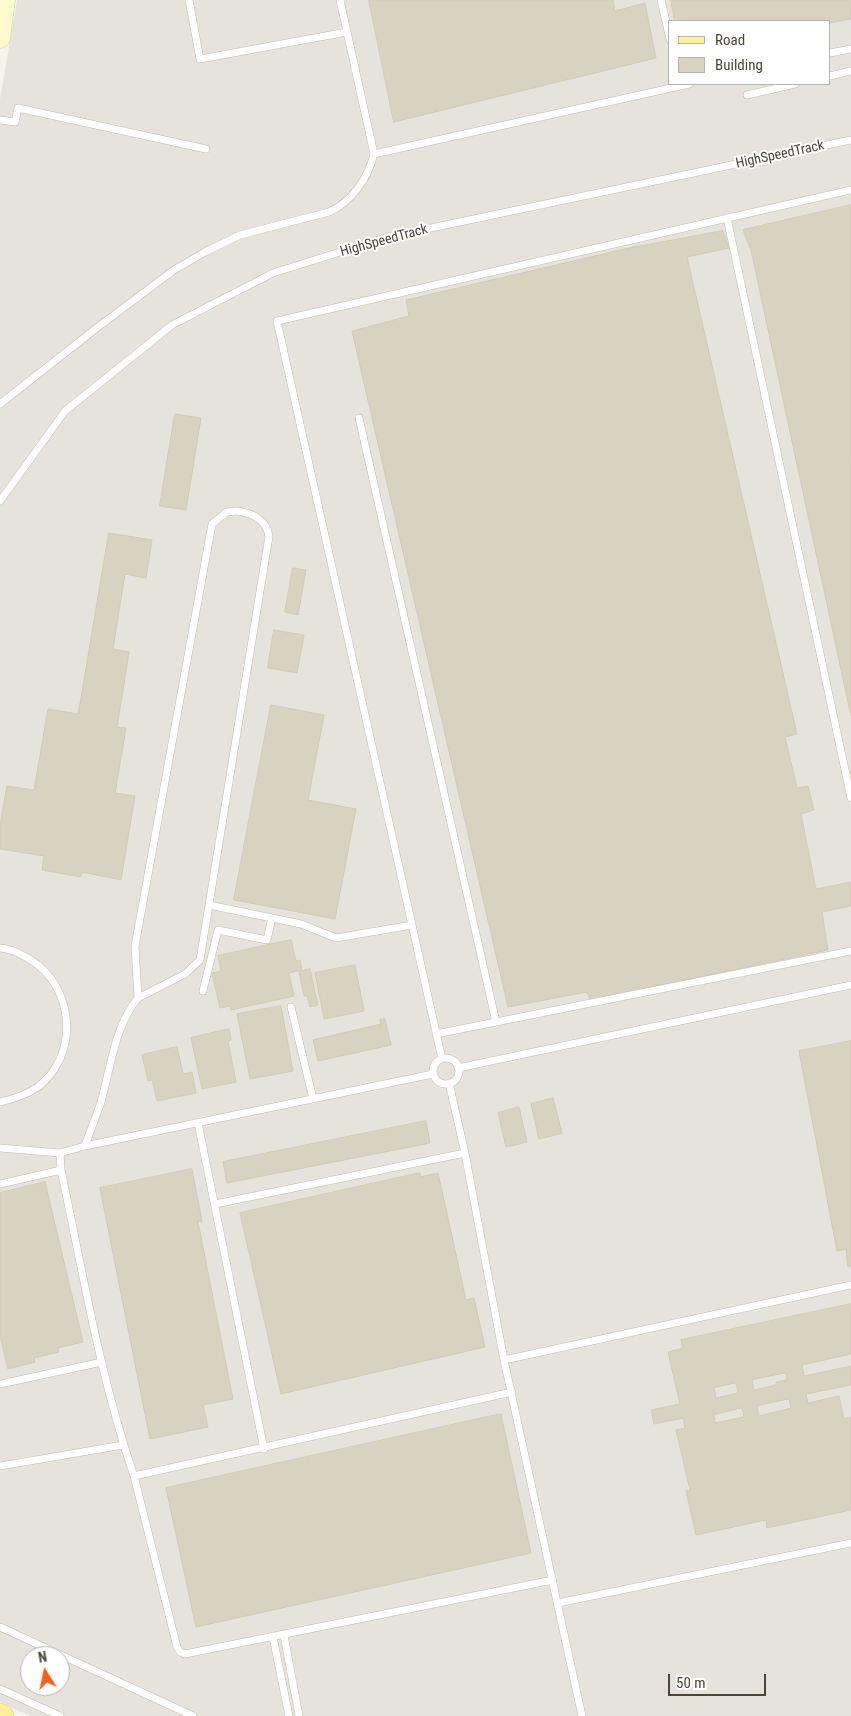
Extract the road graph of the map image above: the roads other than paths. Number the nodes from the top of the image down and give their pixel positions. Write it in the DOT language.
graph roads {
  1 [pos="5,0"];
  2 [pos="188,0"];
  3 [pos="340,0"];
  4 [pos="661,0"];
  5 [pos="668,30"];
  6 [pos="347,32"];
  7 [pos="0,38"];
  8 [pos="851,49"];
  9 [pos="831,53"];
  10 [pos="851,71"];
  11 [pos="831,76"];
  12 [pos="680,85"];
  13 [pos="790,85"];
  14 [pos="747,94"];
  15 [pos="0,120"];
  16 [pos="851,140"];
  17 [pos="206,149"];
  18 [pos="374,154"];
  19 [pos="851,190"];
  20 [pos="727,218"];
  21 [pos="0,404"];
  22 [pos="359,418"];
  23 [pos="0,500"];
  24 [pos="851,798"];
  25 [pos="209,905"];
  26 [pos="272,918"];
  27 [pos="412,925"];
  28 [pos="0,948"];
  29 [pos="851,951"];
  30 [pos="851,985"];
  31 [pos="203,991"];
  32 [pos="138,998"];
  33 [pos="291,1007"];
  34 [pos="496,1022"];
  35 [pos="436,1034"];
  36 [pos="442,1059"];
  37 [pos="458,1068"];
  38 [pos="433,1074"];
  39 [pos="449,1083"];
  40 [pos="313,1099"];
  41 [pos="0,1102"];
  42 [pos="198,1123"];
  43 [pos="85,1146"];
  44 [pos="0,1148"];
  45 [pos="60,1153"];
  46 [pos="465,1153"];
  47 [pos="61,1170"];
  48 [pos="0,1184"];
  49 [pos="214,1204"];
  50 [pos="851,1285"];
  51 [pos="504,1360"];
  52 [pos="102,1362"];
  53 [pos="0,1384"];
  54 [pos="512,1392"];
  55 [pos="123,1445"];
  56 [pos="264,1449"];
  57 [pos="0,1466"];
  58 [pos="134,1476"];
  59 [pos="851,1542"];
  60 [pos="552,1580"];
  61 [pos="558,1604"];
  62 [pos="0,1627"];
  63 [pos="284,1635"];
  64 [pos="273,1637"];
  65 [pos="0,1689"];
  66 [pos="60,1716"];
  67 [pos="193,1716"];
  68 [pos="288,1716"];
  69 [pos="300,1716"];
  70 [pos="582,1716"];
  1 -- 7 [label="main road"];
  2 -- 6 [label="lane"];
  3 -- 6 [label="lane"];
  4 -- 5 [label="lane"];
  6 -- 18 [label="lane"];
  8 -- 9 [label="lane"];
  10 -- 11 [label="lane"];
  12 -- 18 [label="lane"];
  13 -- 14 [label="lane"];
  15 -- 17 [label="lane"];
  16 -- 23 [label="lane, HighSpeedTrack"];
  18 -- 21 [label="lane"];
  19 -- 20 [label="lane"];
  20 -- 24 [label="lane"];
  20 -- 27 [label="lane"];
  22 -- 34 [label="lane"];
  25 -- 26 [label="lane"];
  25 -- 32 [label="lane"];
  25 -- 32 [label="lane"];
  26 -- 27 [label="lane"];
  26 -- 31 [label="lane"];
  27 -- 35 [label="lane"];
  28 -- 41 [label="lane"];
  29 -- 34 [label="lane"];
  30 -- 37 [label="lane"];
  32 -- 43 [label="lane"];
  33 -- 40 [label="lane"];
  34 -- 35 [label="lane"];
  35 -- 36 [label="lane"];
  36 -- 37 [label="lane"];
  36 -- 38 [label="lane"];
  37 -- 39 [label="lane"];
  38 -- 39 [label="lane"];
  38 -- 40 [label="lane"];
  39 -- 46 [label="lane"];
  40 -- 42 [label="lane"];
  42 -- 43 [label="lane"];
  42 -- 49 [label="lane"];
  43 -- 45 [label="lane"];
  44 -- 45 [label="lane"];
  45 -- 47 [label="lane"];
  46 -- 49 [label="lane"];
  46 -- 51 [label="lane"];
  47 -- 48 [label="lane"];
  47 -- 52 [label="lane"];
  49 -- 56 [label="lane"];
  50 -- 51 [label="lane"];
  51 -- 54 [label="lane"];
  52 -- 53 [label="lane"];
  52 -- 55 [label="lane"];
  54 -- 56 [label="lane"];
  54 -- 60 [label="lane"];
  55 -- 57 [label="lane"];
  55 -- 58 [label="lane"];
  56 -- 58 [label="lane"];
  58 -- 64 [label="lane"];
  59 -- 61 [label="lane"];
  60 -- 61 [label="lane"];
  60 -- 63 [label="lane"];
  61 -- 70 [label="lane"];
  62 -- 67 [label="lane"];
  63 -- 64 [label="lane"];
  63 -- 69 [label="lane"];
  64 -- 68 [label="lane"];
  65 -- 66 [label="lane"];
}
